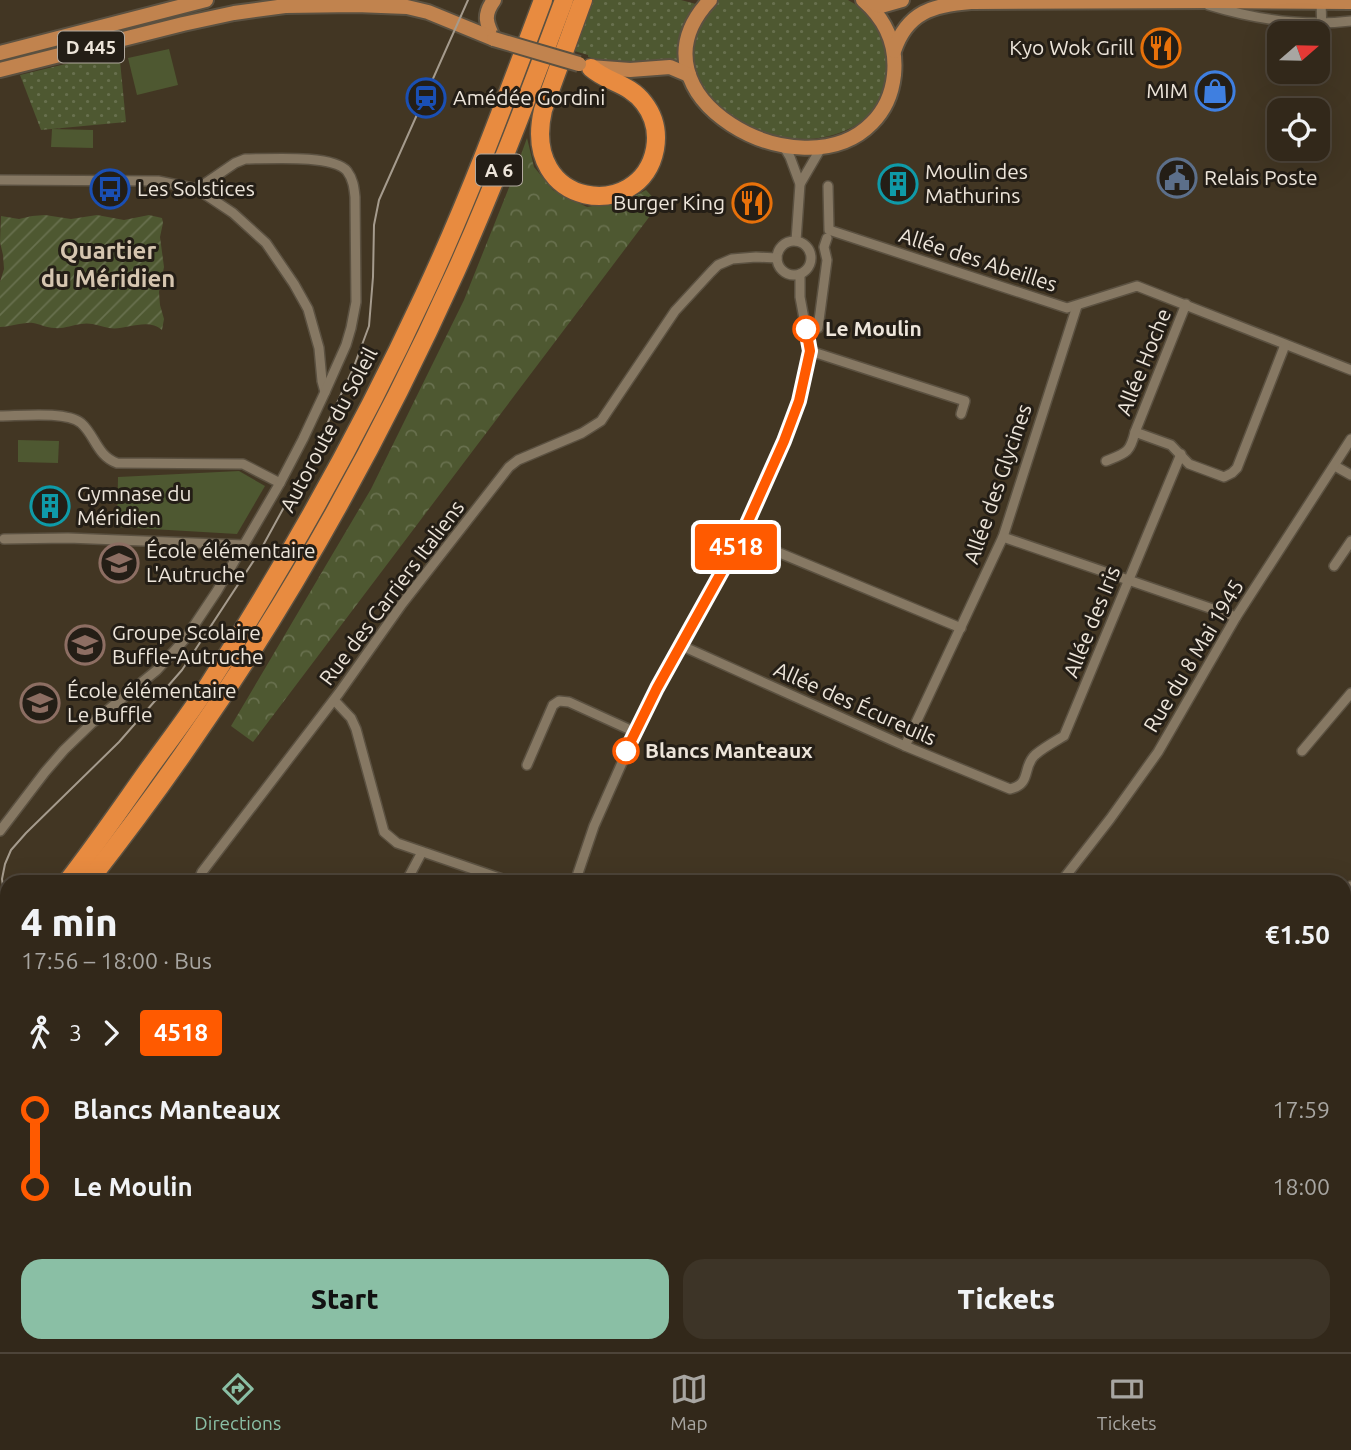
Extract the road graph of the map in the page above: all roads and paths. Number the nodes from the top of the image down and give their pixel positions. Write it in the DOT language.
graph roads {
  1 [pos="206,0"];
  2 [pos="494,0"];
  3 [pos="543,0"];
  4 [pos="564,0"];
  5 [pos="583,0"];
  6 [pos="710,0"];
  7 [pos="863,0"];
  8 [pos="902,0"];
  9 [pos="1193,1"];
  10 [pos="1295,1"];
  11 [pos="1321,1"];
  12 [pos="957,2"];
  13 [pos="1351,2"];
  14 [pos="1286,21"];
  15 [pos="1293,21"];
  16 [pos="1322,21"];
  17 [pos="1351,21"];
  18 [pos="1330,23"];
  19 [pos="494,39"];
  20 [pos="894,51"];
  21 [pos="0,53"];
  22 [pos="585,66"];
  23 [pos="0,70"];
  24 [pos="689,75"];
  25 [pos="783,145"];
  26 [pos="821,148"];
  27 [pos="0,180"];
  28 [pos="800,184"];
  29 [pos="828,186"];
  30 [pos="197,190"];
  31 [pos="828,234"];
  32 [pos="796,241"];
  33 [pos="778,258"];
  34 [pos="800,274"];
  35 [pos="1186,304"];
  36 [pos="1077,306"];
  37 [pos="806,331"];
  38 [pos="1285,345"];
  39 [pos="810,351"];
  40 [pos="1351,370"];
  41 [pos="325,392"];
  42 [pos="961,414"];
  43 [pos="0,416"];
  44 [pos="1135,432"];
  45 [pos="1350,440"];
  46 [pos="1181,454"];
  47 [pos="1106,461"];
  48 [pos="1335,466"];
  49 [pos="1351,475"];
  50 [pos="279,483"];
  51 [pos="741,537"];
  52 [pos="1003,537"];
  53 [pos="4,539"];
  54 [pos="1351,541"];
  55 [pos="244,545"];
  56 [pos="1334,566"];
  57 [pos="1129,579"];
  58 [pos="1236,617"];
  59 [pos="961,628"];
  60 [pos="680,645"];
  61 [pos="1351,693"];
  62 [pos="334,700"];
  63 [pos="635,732"];
  64 [pos="905,746"];
  65 [pos="1302,751"];
  66 [pos="527,765"];
  67 [pos="1018,788"];
  68 [pos="0,831"];
  69 [pos="422,852"];
  70 [pos="72,875"];
  71 [pos="93,875"];
  72 [pos="201,875"];
  73 [pos="410,875"];
  74 [pos="479,875"];
  75 [pos="577,875"];
  76 [pos="1066,875"];
  1 -- 21 [label="main road, D 445"];
  2 -- 19 [label="main road"];
  3 -- 70 [label="highway, Autoroute du Soleil / A 6"];
  4 -- 71 [label="highway, Autoroute du Soleil / A 6"];
  5 -- 22 [label="highway"];
  6 -- 24 [label="main road"];
  7 -- 8 [label="main road"];
  7 -- 20 [label="main road"];
  9 -- 10 [label="main road"];
  9 -- 12 [label="main road"];
  9 -- 14 [label="street"];
  10 -- 11 [label="main road"];
  10 -- 15 [label="street"];
  11 -- 13 [label="main road"];
  11 -- 16 [label="street"];
  12 -- 20 [label="main road"];
  17 -- 18 [label="street"];
  19 -- 22 [label="main road, D 445, bridge"];
  19 -- 23 [label="main road, D 445"];
  20 -- 26 [label="main road"];
  22 -- 24 [label="main road, D 445"];
  24 -- 25 [label="main road"];
  25 -- 26 [label="main road"];
  25 -- 28 [label="street"];
  26 -- 28 [label="street"];
  27 -- 30 [label="street"];
  28 -- 32 [label="street"];
  29 -- 31 [label="street"];
  30 -- 41 [label="street"];
  30 -- 41 [label="street"];
  31 -- 36 [label="street, Allée des Abeilles"];
  31 -- 37 [label="street"];
  32 -- 33 [label="street"];
  32 -- 34 [label="street"];
  33 -- 34 [label="street"];
  33 -- 62 [label="street, Rue des Carriers Italiens"];
  34 -- 37 [label="street"];
  35 -- 36 [label="street, Allée des Abeilles"];
  35 -- 38 [label="street, Allée des Abeilles"];
  35 -- 44 [label="street, Allée Hoche"];
  36 -- 52 [label="street, Allée des Glycines"];
  37 -- 39 [label="street"];
  38 -- 40 [label="street, Allée des Abeilles"];
  38 -- 46 [label="street, Allée Hoche"];
  39 -- 42 [label="street"];
  39 -- 51 [label="street"];
  41 -- 50 [label="street"];
  43 -- 50 [label="street"];
  44 -- 46 [label="street, Allée Hoche"];
  44 -- 47 [label="street, Allée Hoche"];
  45 -- 48 [label="street, Rue du 8 Mai 1945"];
  46 -- 57 [label="street, Allée des Iris"];
  48 -- 49 [label="street"];
  48 -- 58 [label="street, Rue du 8 Mai 1945"];
  50 -- 55 [label="street"];
  51 -- 59 [label="street"];
  51 -- 60 [label="street"];
  52 -- 57 [label="street"];
  52 -- 59 [label="street, Allée des Glycines"];
  53 -- 55 [label="street"];
  54 -- 56 [label="street"];
  55 -- 68 [label="street"];
  57 -- 58 [label="street"];
  57 -- 67 [label="street, Allée des Iris"];
  58 -- 76 [label="street, Rue du 8 Mai 1945"];
  59 -- 64 [label="street, Allée des Glycines"];
  60 -- 63 [label="street"];
  60 -- 64 [label="street, Allée des Écureuils"];
  61 -- 65 [label="street"];
  62 -- 69 [label="street"];
  62 -- 72 [label="street, Rue des Carriers Italiens"];
  63 -- 66 [label="street"];
  63 -- 75 [label="street"];
  64 -- 67 [label="street, Allée des Écureuils"];
  69 -- 73 [label="street"];
  69 -- 74 [label="street"];
}
